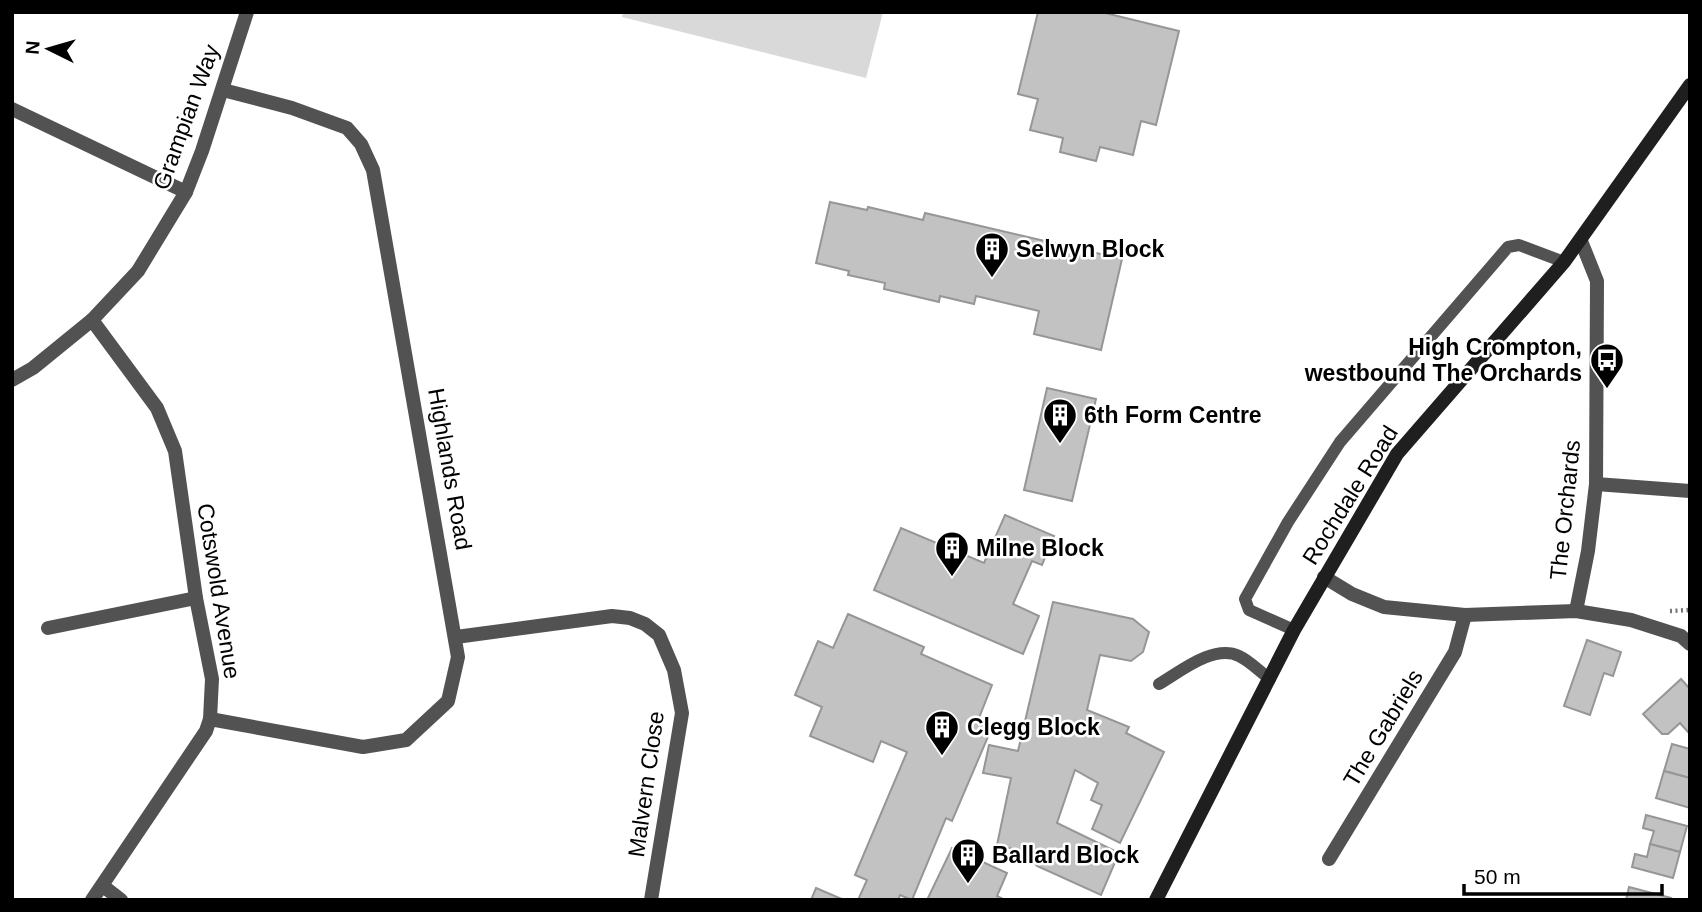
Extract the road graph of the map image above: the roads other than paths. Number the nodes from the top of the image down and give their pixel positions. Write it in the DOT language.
graph roads {
  1 [pos="247,12"];
  2 [pos="1690,85"];
  3 [pos="223,90"];
  4 [pos="12,109"];
  5 [pos="186,192"];
  6 [pos="1581,241"];
  7 [pos="1564,262"];
  8 [pos="92,320"];
  9 [pos="12,380"];
  10 [pos="1596,484"];
  11 [pos="1690,491"];
  12 [pos="1324,577"];
  13 [pos="196,598"];
  14 [pos="1576,611"];
  15 [pos="1465,615"];
  16 [pos="48,628"];
  17 [pos="1294,630"];
  18 [pos="456,637"];
  19 [pos="1690,644"];
  20 [pos="1270,680"];
  21 [pos="1158,684"];
  22 [pos="210,719"];
  23 [pos="1329,859"];
  24 [pos="103,886"];
  25 [pos="92,900"];
  26 [pos="121,900"];
  27 [pos="651,900"];
  28 [pos="1156,900"];
  1 -- 3 [label="street, Grampian Way"];
  2 -- 6 [label="main road, Rochdale Road"];
  3 -- 5 [label="street, Grampian Way"];
  3 -- 18 [label="street, Highlands Road"];
  4 -- 5 [label="street"];
  5 -- 8 [label="street, Grampian Way"];
  6 -- 7 [label="main road, Rochdale Road"];
  6 -- 10 [label="street, The Orchards"];
  7 -- 12 [label="main road, Rochdale Road"];
  7 -- 17 [label="lane"];
  8 -- 9 [label="street, Grampian Way"];
  8 -- 13 [label="street, Cotswold Avenue"];
  10 -- 11 [label="street"];
  10 -- 14 [label="street, The Orchards"];
  12 -- 15 [label="street, The Orchards"];
  12 -- 17 [label="main road, Rochdale Road"];
  13 -- 16 [label="street"];
  13 -- 22 [label="street, Cotswold Avenue"];
  14 -- 15 [label="street, The Orchards"];
  14 -- 19 [label="street"];
  15 -- 23 [label="street, The Gabriels"];
  17 -- 20 [label="main road, Rochdale Road"];
  18 -- 22 [label="street, Highlands Road"];
  18 -- 27 [label="street, Malvern Close"];
  20 -- 21 [label="lane"];
  20 -- 28 [label="main road, Rochdale Road"];
  22 -- 24 [label="street, Cotswold Avenue"];
  24 -- 25 [label="street, Cotswold Avenue"];
  24 -- 26 [label="street"];
}
